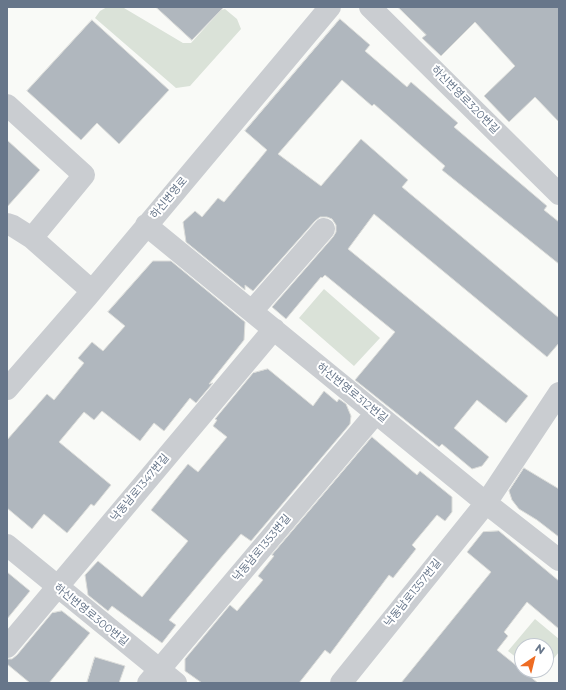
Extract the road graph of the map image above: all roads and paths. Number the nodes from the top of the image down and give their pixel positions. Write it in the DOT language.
graph roads {
  1 [pos="330,7"];
  2 [pos="370,7"];
  3 [pos="7,105"];
  4 [pos="559,194"];
  5 [pos="7,224"];
  6 [pos="146,225"];
  7 [pos="324,229"];
  8 [pos="32,238"];
  9 [pos="92,291"];
  10 [pos="252,311"];
  11 [pos="274,329"];
  12 [pos="7,389"];
  13 [pos="559,393"];
  14 [pos="376,412"];
  15 [pos="486,503"];
  16 [pos="7,546"];
  17 [pos="559,560"];
  18 [pos="57,587"];
  19 [pos="7,647"];
  20 [pos="154,676"];
  21 [pos="176,683"];
  22 [pos="341,683"];
  1 -- 6 [label="street, 하신번영로"];
  2 -- 4 [label="street, 하신번영로320번길"];
  3 -- 8 [label="street"];
  5 -- 8 [label="street"];
  6 -- 9 [label="street, 하신번영로"];
  6 -- 10 [label="street, 하신번영로312번길"];
  7 -- 10 [label="street"];
  8 -- 9 [label="street"];
  9 -- 12 [label="street, 하신번영로"];
  10 -- 11 [label="street, 하신번영로312번길"];
  11 -- 14 [label="street, 하신번영로312번길"];
  11 -- 18 [label="street, 낙동남로1347번길"];
  13 -- 15 [label="street, 낙동남로1357번길"];
  14 -- 15 [label="street, 하신번영로312번길"];
  14 -- 20 [label="street, 낙동남로1353번길"];
  15 -- 17 [label="street, 하신번영로312번길"];
  15 -- 22 [label="street, 낙동남로1357번길"];
  16 -- 18 [label="street, 하신번영로300번길"];
  18 -- 19 [label="street, 낙동남로1347번길"];
  18 -- 20 [label="street, 하신번영로300번길"];
  20 -- 21 [label="street, 하신번영로300번길"];
}
